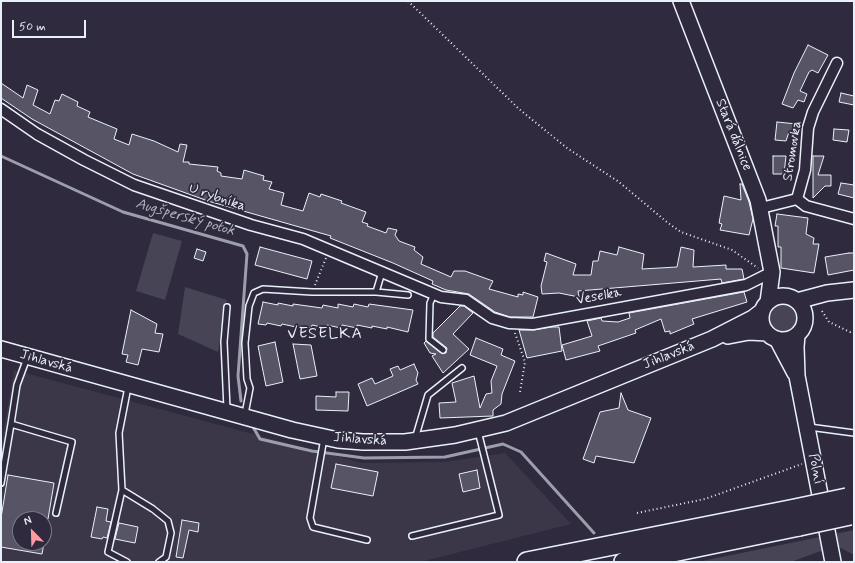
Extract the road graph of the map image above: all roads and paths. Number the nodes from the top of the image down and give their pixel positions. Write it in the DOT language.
graph roads {
  1 [pos="408,1"];
  2 [pos="681,1"];
  3 [pos="837,63"];
  4 [pos="1,109"];
  5 [pos="798,199"];
  6 [pos="761,208"];
  7 [pos="854,219"];
  8 [pos="330,250"];
  9 [pos="752,264"];
  10 [pos="382,272"];
  11 [pos="772,272"];
  12 [pos="853,290"];
  13 [pos="312,292"];
  14 [pos="376,292"];
  15 [pos="434,294"];
  16 [pos="408,295"];
  17 [pos="792,299"];
  18 [pos="765,306"];
  19 [pos="227,307"];
  20 [pos="822,312"];
  21 [pos="805,318"];
  22 [pos="509,323"];
  23 [pos="854,331"];
  24 [pos="797,335"];
  25 [pos="772,336"];
  26 [pos="712,339"];
  27 [pos="1,350"];
  28 [pos="443,350"];
  29 [pos="27,357"];
  30 [pos="462,368"];
  31 [pos="796,376"];
  32 [pos="128,386"];
  33 [pos="520,392"];
  34 [pos="227,412"];
  35 [pos="244,417"];
  36 [pos="10,424"];
  37 [pos="808,427"];
  38 [pos="854,433"];
  39 [pos="480,436"];
  40 [pos="415,441"];
  41 [pos="323,443"];
  42 [pos="813,459"];
  43 [pos="1,483"];
  44 [pos="122,490"];
  45 [pos="851,506"];
  46 [pos="56,513"];
  47 [pos="637,513"];
  48 [pos="797,518"];
  49 [pos="412,536"];
  50 [pos="367,540"];
  51 [pos="127,562"];
  52 [pos="159,562"];
  53 [pos="527,562"];
  54 [pos="624,562"];
  55 [pos="833,562"];
  1 -- 9 [label="path"];
  2 -- 6 [label="main road, Stará dálnice"];
  3 -- 5 [label="street, Stromovka"];
  4 -- 8 [label="street, U rybníka"];
  5 -- 6 [label="street, Stromovka"];
  5 -- 7 [label="street, Stromovka"];
  6 -- 11 [label="main road, Stará dálnice"];
  8 -- 10 [label="street, U rybníka"];
  8 -- 13 [label="path"];
  10 -- 14 [label="lane"];
  10 -- 15 [label="street, U rybníka"];
  11 -- 17 [label="main road, Stará dálnice"];
  11 -- 18 [label="main road, Stará dálnice"];
  11 -- 22 [label="street, Veselka"];
  12 -- 17 [label="main road, Jihlavská"];
  12 -- 21 [label="main road, Jihlavská"];
  13 -- 14 [label="lane"];
  13 -- 35 [label="lane"];
  14 -- 16 [label="lane"];
  15 -- 22 [label="street, Veselka"];
  15 -- 28 [label="lane"];
  17 -- 18 [label="main road, Jihlavská"];
  17 -- 21 [label="main road"];
  18 -- 25 [label="main road"];
  18 -- 26 [label="main road, Jihlavská"];
  19 -- 34 [label="lane"];
  20 -- 23 [label="path"];
  21 -- 24 [label="main road, Jihlavská"];
  22 -- 33 [label="path"];
  24 -- 25 [label="main road, Jihlavská"];
  24 -- 31 [label="main road, Polní"];
  25 -- 26 [label="main road, Jihlavská"];
  25 -- 31 [label="main road, Polní"];
  26 -- 39 [label="main road, Jihlavská"];
  27 -- 29 [label="main road, Jihlavská"];
  29 -- 32 [label="main road, Jihlavská"];
  29 -- 36 [label="lane"];
  30 -- 40 [label="lane"];
  31 -- 37 [label="main road, Polní"];
  32 -- 34 [label="main road, Jihlavská"];
  32 -- 44 [label="lane"];
  34 -- 35 [label="main road, Jihlavská"];
  35 -- 41 [label="main road, Jihlavská"];
  36 -- 43 [label="lane"];
  36 -- 46 [label="lane"];
  37 -- 38 [label="lane"];
  37 -- 42 [label="main road, Polní"];
  39 -- 40 [label="main road, Jihlavská"];
  39 -- 49 [label="lane"];
  40 -- 41 [label="main road, Jihlavská"];
  41 -- 50 [label="lane"];
  42 -- 47 [label="path"];
  42 -- 55 [label="main road, Polní"];
  44 -- 51 [label="lane"];
  44 -- 52 [label="lane"];
  45 -- 48 [label="highway, bridge"];
  48 -- 53 [label="highway"];
  48 -- 54 [label="highway"];
}
